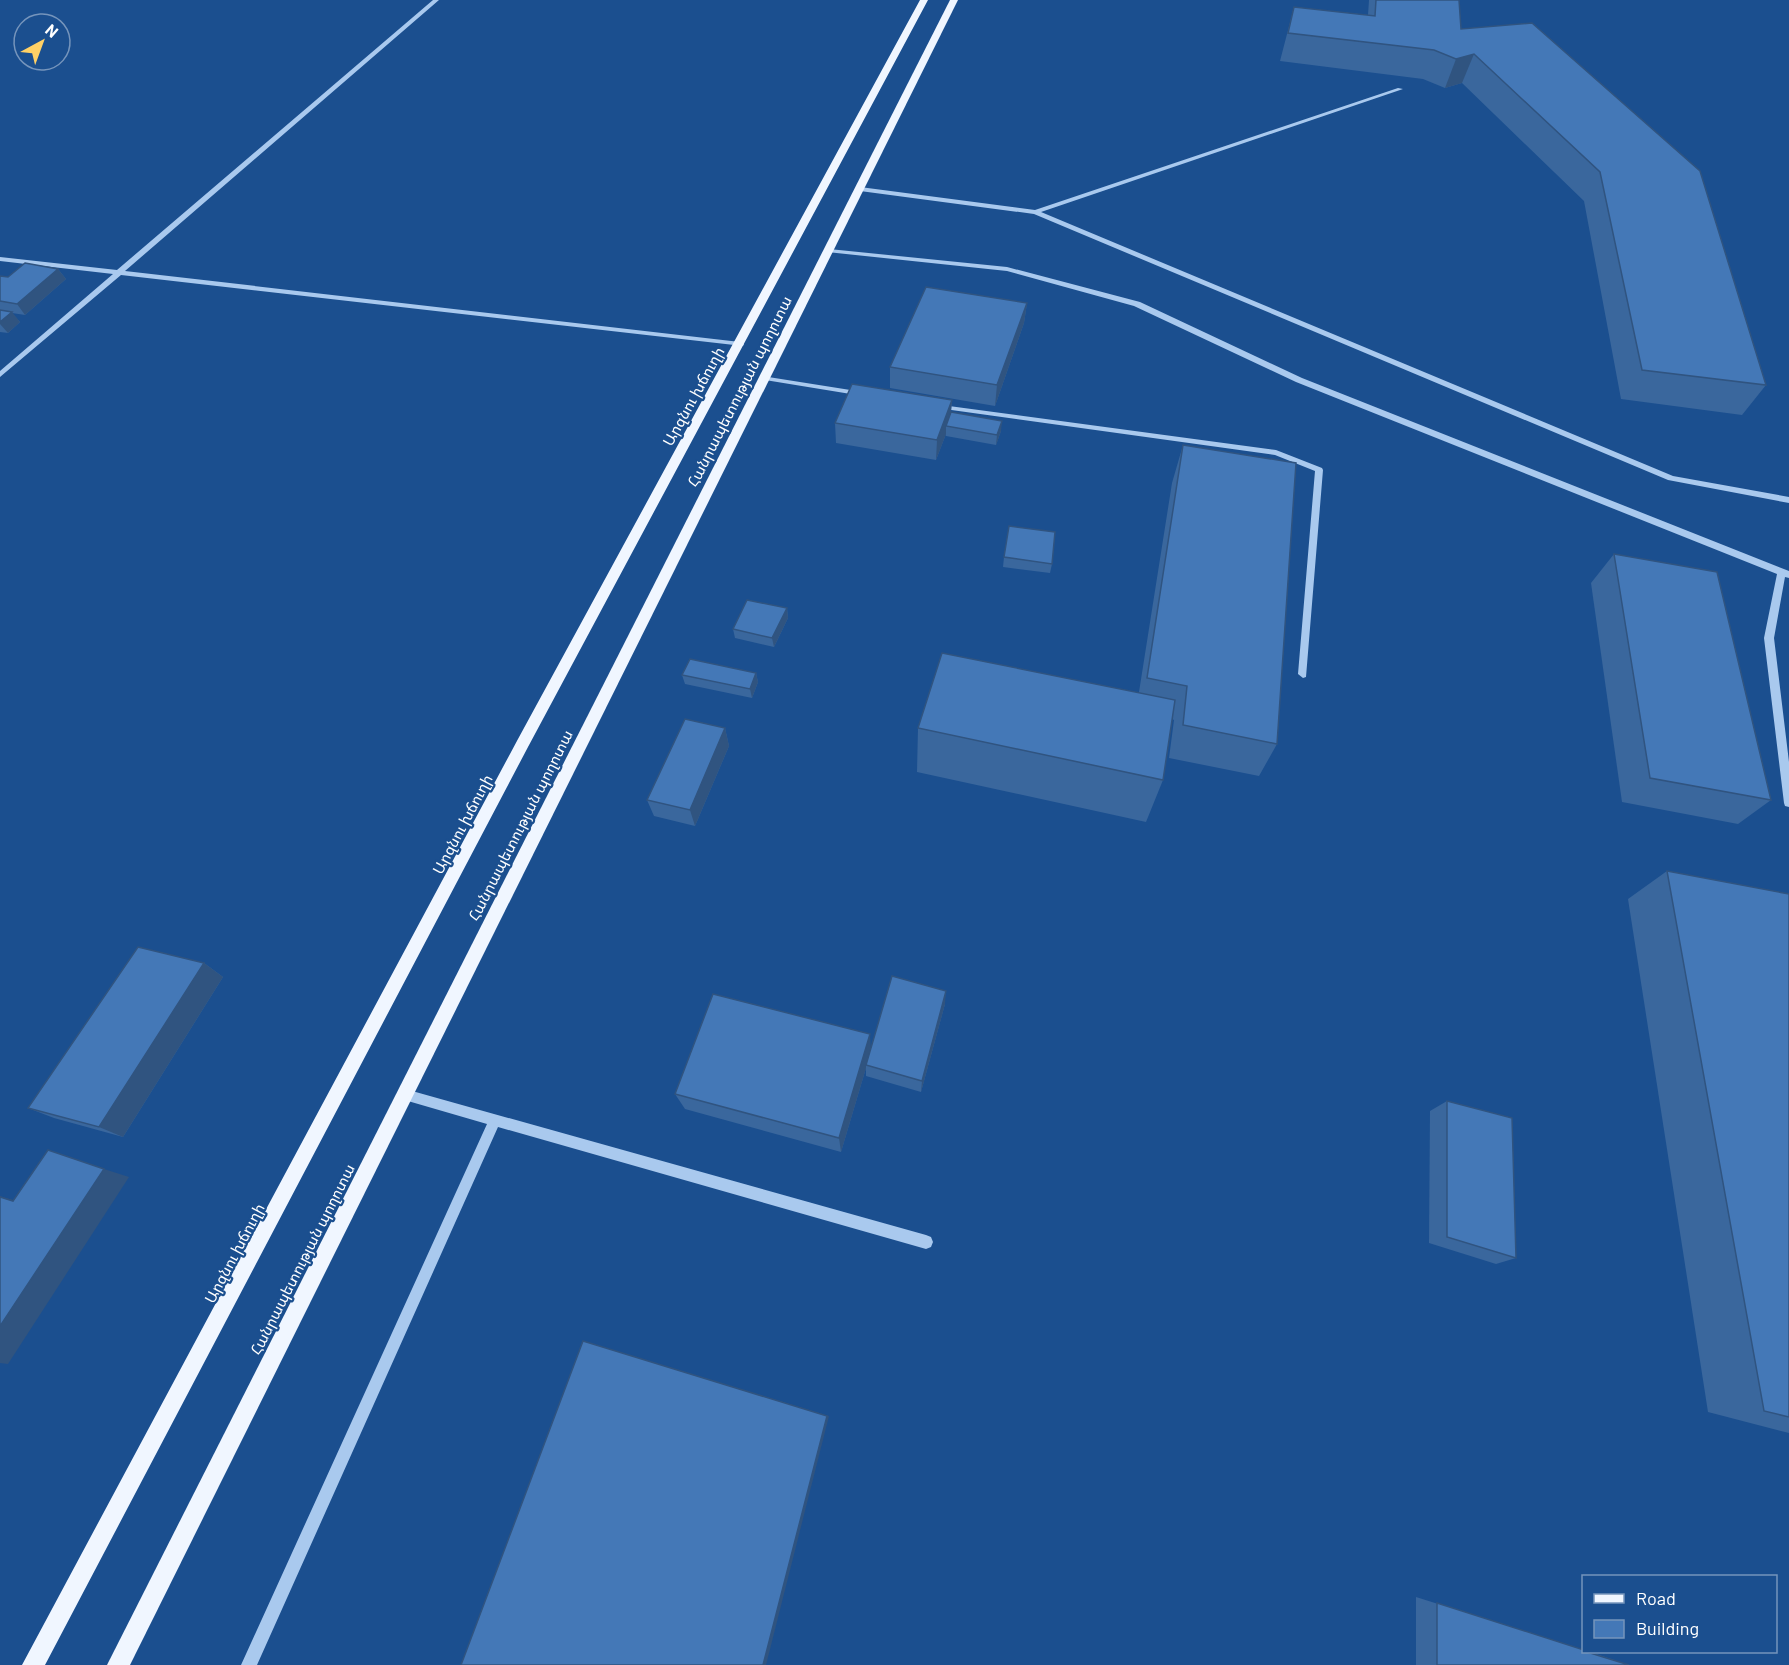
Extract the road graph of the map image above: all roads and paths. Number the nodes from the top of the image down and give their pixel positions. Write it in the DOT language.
graph roads {
  1 [pos="436,0"];
  2 [pos="924,0"];
  3 [pos="954,0"];
  4 [pos="1400,89"];
  5 [pos="860,189"];
  6 [pos="1035,212"];
  7 [pos="830,250"];
  8 [pos="0,259"];
  9 [pos="122,271"];
  10 [pos="740,344"];
  11 [pos="0,375"];
  12 [pos="765,378"];
  13 [pos="877,397"];
  14 [pos="922,404"];
  15 [pos="1789,500"];
  16 [pos="1785,574"];
  17 [pos="1303,674"];
  18 [pos="1789,803"];
  19 [pos="405,1095"];
  20 [pos="495,1120"];
  21 [pos="926,1242"];
  22 [pos="33,1665"];
  23 [pos="118,1665"];
  24 [pos="249,1665"];
  1 -- 9 [label="street"];
  2 -- 10 [label="main road, Արզնու խճուղի"];
  3 -- 5 [label="main road, Հանրապետության պողոտա"];
  4 -- 6 [label="street"];
  5 -- 6 [label="street"];
  5 -- 7 [label="main road, Հանրապետության պողոտա"];
  6 -- 15 [label="street"];
  7 -- 12 [label="main road, Հանրապետության պողոտա"];
  7 -- 16 [label="street"];
  8 -- 9 [label="street"];
  9 -- 10 [label="street"];
  9 -- 11 [label="street"];
  10 -- 22 [label="main road, Արզնու խճուղի"];
  12 -- 13 [label="street"];
  12 -- 19 [label="main road, Հանրապետության պողոտա"];
  14 -- 17 [label="street"];
  16 -- 18 [label="street"];
  19 -- 20 [label="street"];
  19 -- 23 [label="main road, Հանրապետության պողոտա"];
  20 -- 21 [label="street"];
  20 -- 24 [label="street"];
}
